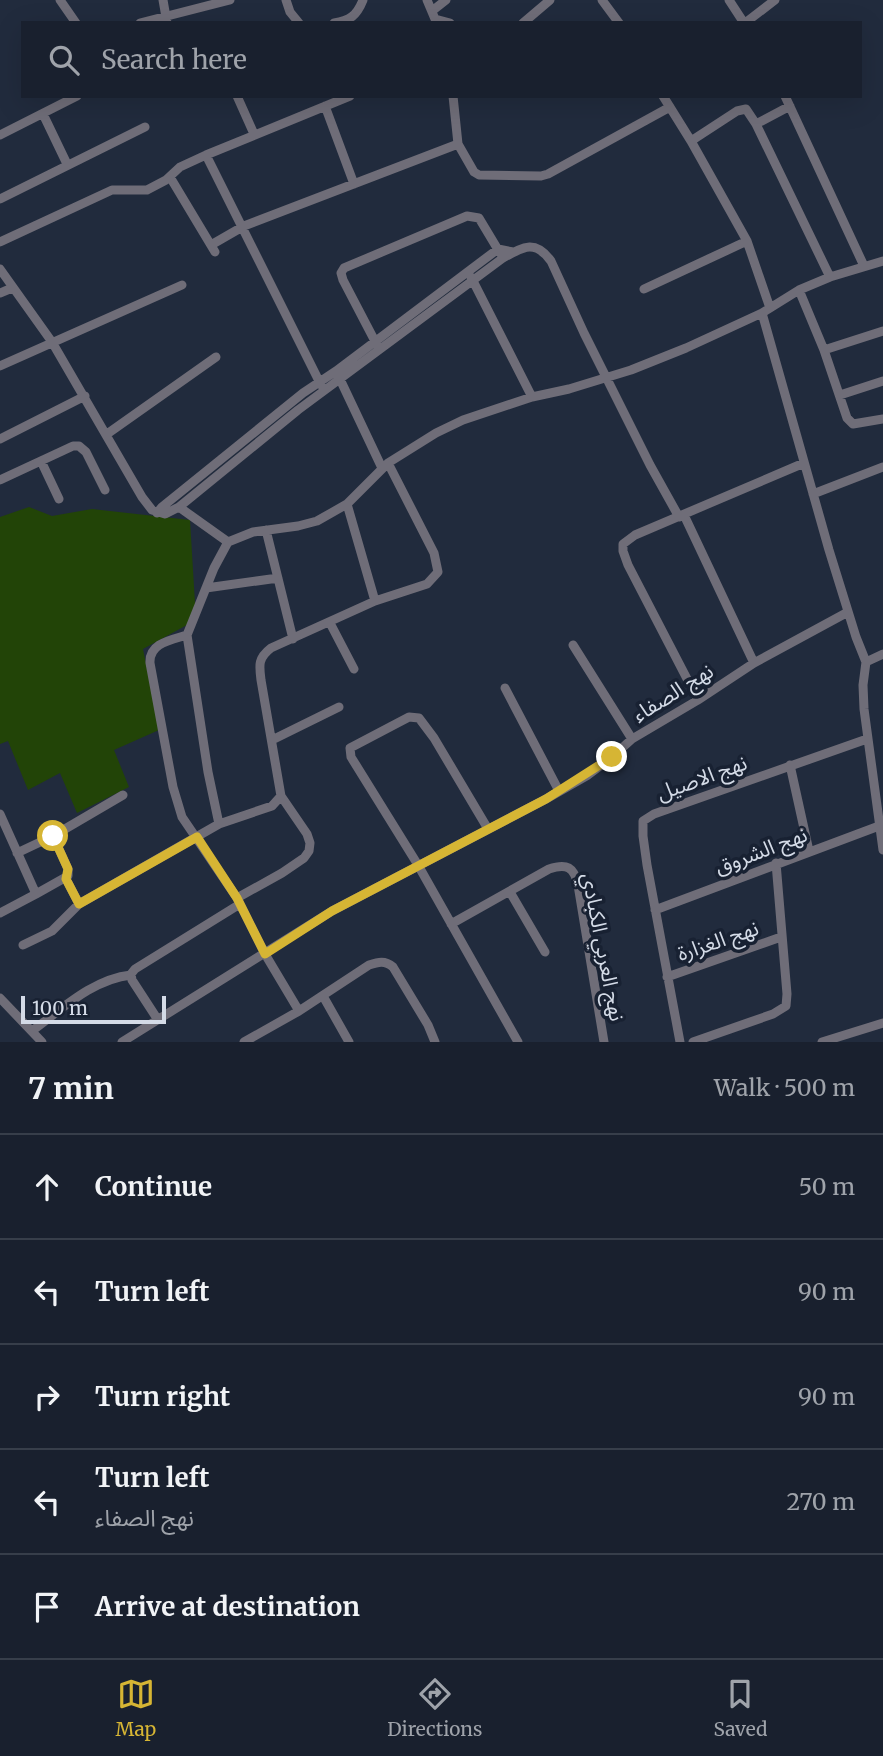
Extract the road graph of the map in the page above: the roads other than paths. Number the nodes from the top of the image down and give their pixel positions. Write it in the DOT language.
graph roads {
  1 [pos="60,0"];
  2 [pos="163,0"];
  3 [pos="230,0"];
  4 [pos="286,0"];
  5 [pos="363,0"];
  6 [pos="427,0"];
  7 [pos="446,0"];
  8 [pos="550,0"];
  9 [pos="603,0"];
  10 [pos="729,0"];
  11 [pos="775,0"];
  12 [pos="434,17"];
  13 [pos="167,20"];
  14 [pos="75,21"];
  15 [pos="297,21"];
  16 [pos="342,21"];
  17 [pos="525,21"];
  18 [pos="618,21"];
  19 [pos="744,21"];
  20 [pos="748,21"];
  21 [pos="73,98"];
  22 [pos="238,98"];
  23 [pos="345,98"];
  24 [pos="453,98"];
  25 [pos="664,98"];
  26 [pos="786,98"];
  27 [pos="325,106"];
  28 [pos="790,106"];
  29 [pos="670,107"];
  30 [pos="43,114"];
  31 [pos="756,124"];
  32 [pos="145,127"];
  33 [pos="254,134"];
  34 [pos="0,135"];
  35 [pos="691,141"];
  36 [pos="458,144"];
  37 [pos="206,155"];
  38 [pos="67,164"];
  39 [pos="170,177"];
  40 [pos="354,184"];
  41 [pos="0,199"];
  42 [pos="244,226"];
  43 [pos="747,240"];
  44 [pos="0,242"];
  45 [pos="500,253"];
  46 [pos="883,261"];
  47 [pos="864,266"];
  48 [pos="0,269"];
  49 [pos="471,277"];
  50 [pos="830,277"];
  51 [pos="182,285"];
  52 [pos="12,288"];
  53 [pos="644,289"];
  54 [pos="799,290"];
  55 [pos="0,293"];
  56 [pos="766,311"];
  57 [pos="883,331"];
  58 [pos="52,342"];
  59 [pos="378,346"];
  60 [pos="824,350"];
  61 [pos="216,357"];
  62 [pos="0,366"];
  63 [pos="339,375"];
  64 [pos="608,378"];
  65 [pos="883,381"];
  66 [pos="322,386"];
  67 [pos="840,395"];
  68 [pos="85,396"];
  69 [pos="532,397"];
  70 [pos="883,419"];
  71 [pos="107,433"];
  72 [pos="0,439"];
  73 [pos="41,461"];
  74 [pos="804,463"];
  75 [pos="385,466"];
  76 [pos="883,467"];
  77 [pos="0,480"];
  78 [pos="105,490"];
  79 [pos="813,494"];
  80 [pos="59,499"];
  81 [pos="347,504"];
  82 [pos="179,507"];
  83 [pos="158,513"];
  84 [pos="681,516"];
  85 [pos="266,530"];
  86 [pos="228,542"];
  87 [pos="278,578"];
  88 [pos="206,588"];
  89 [pos="375,601"];
  90 [pos="848,612"];
  91 [pos="330,623"];
  92 [pos="187,635"];
  93 [pos="293,639"];
  94 [pos="573,645"];
  95 [pos="883,654"];
  96 [pos="866,662"];
  97 [pos="754,663"];
  98 [pos="354,669"];
  99 [pos="505,688"];
  100 [pos="698,700"];
  101 [pos="339,707"];
  102 [pos="632,739"];
  103 [pos="867,739"];
  104 [pos="272,740"];
  105 [pos="790,765"];
  106 [pos="559,792"];
  107 [pos="123,795"];
  108 [pos="281,796"];
  109 [pos="0,814"];
  110 [pos="219,824"];
  111 [pos="879,826"];
  112 [pos="488,829"];
  113 [pos="53,836"];
  114 [pos="197,837"];
  115 [pos="883,850"];
  116 [pos="809,852"];
  117 [pos="18,853"];
  118 [pos="776,863"];
  119 [pos="418,865"];
  120 [pos="66,879"];
  121 [pos="510,892"];
  122 [pos="36,894"];
  123 [pos="238,901"];
  124 [pos="79,904"];
  125 [pos="655,911"];
  126 [pos="0,913"];
  127 [pos="451,924"];
  128 [pos="781,937"];
  129 [pos="23,945"];
  130 [pos="545,952"];
  131 [pos="265,954"];
  132 [pos="131,975"];
  133 [pos="667,977"];
  134 [pos="323,996"];
  135 [pos="0,998"];
  136 [pos="299,1011"];
  137 [pos="158,1020"];
  138 [pos="883,1023"];
  139 [pos="265,1030"];
  140 [pos="32,1031"];
  141 [pos="129,1040"];
  142 [pos="42,1042"];
  143 [pos="244,1042"];
  144 [pos="270,1042"];
  145 [pos="349,1042"];
  146 [pos="435,1042"];
  147 [pos="518,1042"];
  148 [pos="604,1042"];
  149 [pos="680,1042"];
  150 [pos="693,1042"];
  151 [pos="822,1042"];
  1 -- 14 [label="street"];
  2 -- 13 [label="street"];
  3 -- 13 [label="street"];
  4 -- 15 [label="street"];
  5 -- 16 [label="street"];
  6 -- 12 [label="street"];
  7 -- 12 [label="street"];
  8 -- 17 [label="street"];
  9 -- 18 [label="street"];
  10 -- 19 [label="street"];
  11 -- 20 [label="street"];
  21 -- 30 [label="street"];
  22 -- 33 [label="street"];
  23 -- 27 [label="street"];
  24 -- 36 [label="street"];
  25 -- 29 [label="street"];
  26 -- 28 [label="street"];
  27 -- 33 [label="street"];
  27 -- 40 [label="street"];
  28 -- 31 [label="street"];
  28 -- 47 [label="street"];
  29 -- 35 [label="street"];
  29 -- 36 [label="street"];
  30 -- 34 [label="street"];
  30 -- 38 [label="street"];
  31 -- 35 [label="street"];
  31 -- 50 [label="street"];
  32 -- 38 [label="street"];
  33 -- 37 [label="street"];
  35 -- 43 [label="street"];
  36 -- 40 [label="street"];
  37 -- 39 [label="street"];
  37 -- 42 [label="street"];
  38 -- 41 [label="street"];
  39 -- 42 [label="street"];
  39 -- 44 [label="street"];
  40 -- 42 [label="street"];
  42 -- 66 [label="street"];
  43 -- 53 [label="street"];
  43 -- 56 [label="street"];
  45 -- 49 [label="street"];
  45 -- 59 [label="street"];
  45 -- 64 [label="street"];
  46 -- 47 [label="street"];
  47 -- 50 [label="street"];
  48 -- 52 [label="street"];
  49 -- 59 [label="street"];
  49 -- 69 [label="street"];
  50 -- 54 [label="street"];
  51 -- 58 [label="street"];
  52 -- 55 [label="street"];
  52 -- 58 [label="street"];
  54 -- 56 [label="street"];
  54 -- 60 [label="street"];
  56 -- 64 [label="street"];
  56 -- 74 [label="street"];
  57 -- 60 [label="street"];
  58 -- 62 [label="street"];
  58 -- 68 [label="street"];
  59 -- 63 [label="street"];
  60 -- 67 [label="street"];
  61 -- 71 [label="street"];
  63 -- 66 [label="street"];
  63 -- 75 [label="street"];
  64 -- 69 [label="street"];
  64 -- 84 [label="street"];
  65 -- 67 [label="street"];
  66 -- 82 [label="street"];
  66 -- 83 [label="street"];
  67 -- 70 [label="street"];
  68 -- 71 [label="street"];
  68 -- 72 [label="street"];
  69 -- 75 [label="street"];
  71 -- 83 [label="street"];
  73 -- 77 [label="street"];
  73 -- 78 [label="street"];
  73 -- 80 [label="street"];
  74 -- 79 [label="street"];
  74 -- 84 [label="street"];
  75 -- 81 [label="street"];
  75 -- 89 [label="street"];
  76 -- 79 [label="street"];
  79 -- 90 [label="street"];
  81 -- 85 [label="street"];
  81 -- 89 [label="street"];
  82 -- 83 [label="street"];
  82 -- 86 [label="street"];
  84 -- 97 [label="street"];
  84 -- 100 [label="street"];
  85 -- 86 [label="street"];
  85 -- 87 [label="street"];
  86 -- 88 [label="street"];
  87 -- 88 [label="street"];
  87 -- 93 [label="street"];
  88 -- 92 [label="street"];
  89 -- 91 [label="street"];
  90 -- 96 [label="street"];
  90 -- 97 [label="street, نهج الصفاء"];
  91 -- 93 [label="street"];
  91 -- 98 [label="street"];
  92 -- 110 [label="street"];
  92 -- 114 [label="street"];
  93 -- 104 [label="street"];
  94 -- 102 [label="street"];
  95 -- 96 [label="street"];
  96 -- 103 [label="street"];
  97 -- 100 [label="street, نهج الصفاء"];
  99 -- 106 [label="street"];
  100 -- 102 [label="street, نهج الصفاء"];
  101 -- 104 [label="street"];
  102 -- 106 [label="street, نهج الصفاء"];
  103 -- 105 [label="street, نهج الاصيل"];
  103 -- 111 [label="street"];
  104 -- 108 [label="street"];
  105 -- 116 [label="street"];
  105 -- 125 [label="street, نهج الاصيل"];
  106 -- 112 [label="street, نهج الصفاء"];
  107 -- 113 [label="street"];
  108 -- 110 [label="street"];
  108 -- 123 [label="street"];
  109 -- 117 [label="street"];
  110 -- 114 [label="street"];
  111 -- 115 [label="street"];
  111 -- 116 [label="street, نهج الشروق"];
  112 -- 119 [label="street, نهج الصفاء"];
  112 -- 119 [label="street"];
  113 -- 117 [label="street"];
  113 -- 120 [label="street"];
  114 -- 123 [label="street"];
  114 -- 124 [label="street"];
  116 -- 118 [label="street, نهج الشروق"];
  117 -- 122 [label="street"];
  118 -- 125 [label="street, نهج الشروق"];
  118 -- 128 [label="street"];
  119 -- 127 [label="street"];
  119 -- 131 [label="street, نهج الصفاء"];
  120 -- 122 [label="street"];
  120 -- 124 [label="street"];
  121 -- 127 [label="street, نهج العربي الكبادي"];
  121 -- 130 [label="street"];
  121 -- 148 [label="street, نهج العربي الكبادي"];
  122 -- 126 [label="street"];
  123 -- 131 [label="street"];
  123 -- 132 [label="street"];
  124 -- 129 [label="street"];
  125 -- 133 [label="street, نهج الاصيل"];
  127 -- 147 [label="street"];
  128 -- 133 [label="street, نهج الغزارة"];
  128 -- 150 [label="street"];
  131 -- 136 [label="street"];
  131 -- 137 [label="street, نهج الصفاء"];
  132 -- 137 [label="street"];
  132 -- 140 [label="street"];
  133 -- 149 [label="street, نهج الاصيل"];
  134 -- 136 [label="street"];
  134 -- 145 [label="street"];
  134 -- 146 [label="street"];
  135 -- 140 [label="street"];
  136 -- 139 [label="street"];
  137 -- 141 [label="street, نهج الصفاء"];
  138 -- 151 [label="street"];
  139 -- 143 [label="street"];
  139 -- 144 [label="street"];
  140 -- 142 [label="street"];
}
